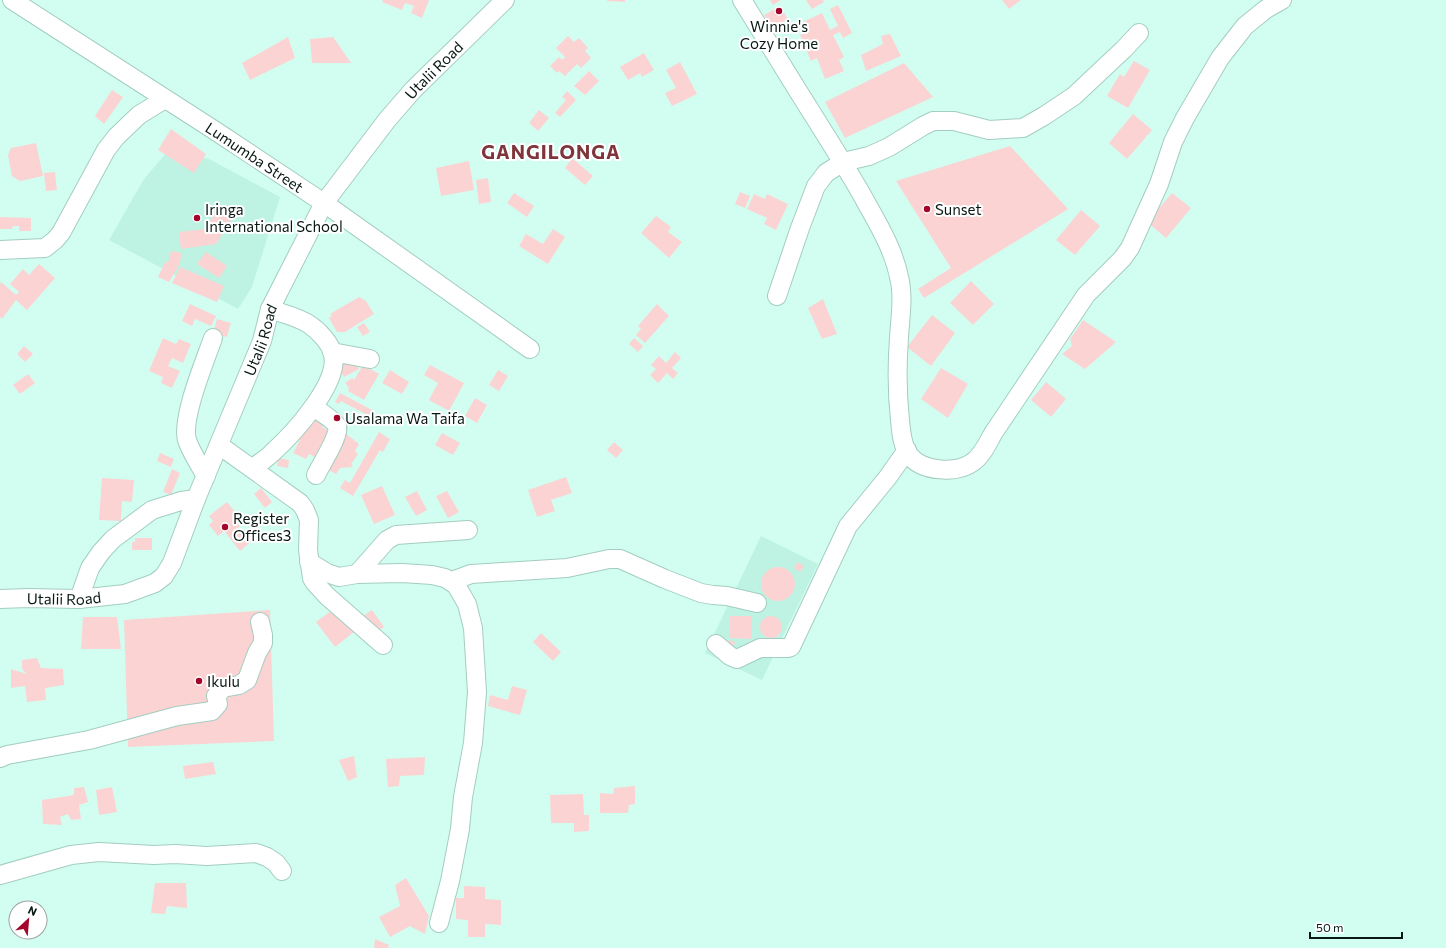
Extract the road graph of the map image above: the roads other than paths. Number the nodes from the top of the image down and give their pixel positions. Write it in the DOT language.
graph roads {
  1 [pos="12,0"];
  2 [pos="505,0"];
  3 [pos="742,0"];
  4 [pos="1282,0"];
  5 [pos="1139,33"];
  6 [pos="165,99"];
  7 [pos="843,162"];
  8 [pos="324,203"];
  9 [pos="0,250"];
  10 [pos="777,296"];
  11 [pos="270,309"];
  12 [pos="213,338"];
  13 [pos="530,350"];
  14 [pos="332,352"];
  15 [pos="370,359"];
  16 [pos="313,407"];
  17 [pos="220,444"];
  18 [pos="906,450"];
  19 [pos="253,468"];
  20 [pos="316,475"];
  21 [pos="206,476"];
  22 [pos="196,499"];
  23 [pos="468,530"];
  24 [pos="309,562"];
  25 [pos="357,574"];
  26 [pos="452,581"];
  27 [pos="0,599"];
  28 [pos="79,599"];
  29 [pos="757,603"];
  30 [pos="260,622"];
  31 [pos="716,644"];
  32 [pos="383,645"];
  33 [pos="0,758"];
  34 [pos="282,871"];
  35 [pos="0,875"];
  36 [pos="439,923"];
  1 -- 6 [label="street, Lumumba Street"];
  2 -- 8 [label="street, Utalii Road"];
  3 -- 7 [label="street"];
  4 -- 18 [label="street"];
  5 -- 7 [label="street"];
  6 -- 8 [label="street, Lumumba Street"];
  6 -- 9 [label="street"];
  7 -- 10 [label="street"];
  7 -- 18 [label="street"];
  8 -- 11 [label="street, Utalii Road"];
  8 -- 13 [label="street, Lumumba Street"];
  11 -- 14 [label="street"];
  11 -- 17 [label="street, Utalii Road"];
  12 -- 21 [label="street"];
  14 -- 15 [label="street"];
  14 -- 16 [label="street"];
  16 -- 19 [label="street"];
  16 -- 20 [label="street"];
  17 -- 19 [label="street"];
  17 -- 21 [label="street, Utalii Road"];
  18 -- 31 [label="street"];
  19 -- 24 [label="street"];
  21 -- 22 [label="street, Utalii Road"];
  22 -- 28 [label="street"];
  22 -- 28 [label="street, Utalii Road"];
  23 -- 25 [label="street"];
  24 -- 25 [label="street"];
  24 -- 32 [label="street"];
  25 -- 26 [label="street"];
  26 -- 29 [label="street"];
  26 -- 36 [label="street"];
  27 -- 28 [label="street, Utalii Road"];
  30 -- 33 [label="street"];
  34 -- 35 [label="street"];
}
